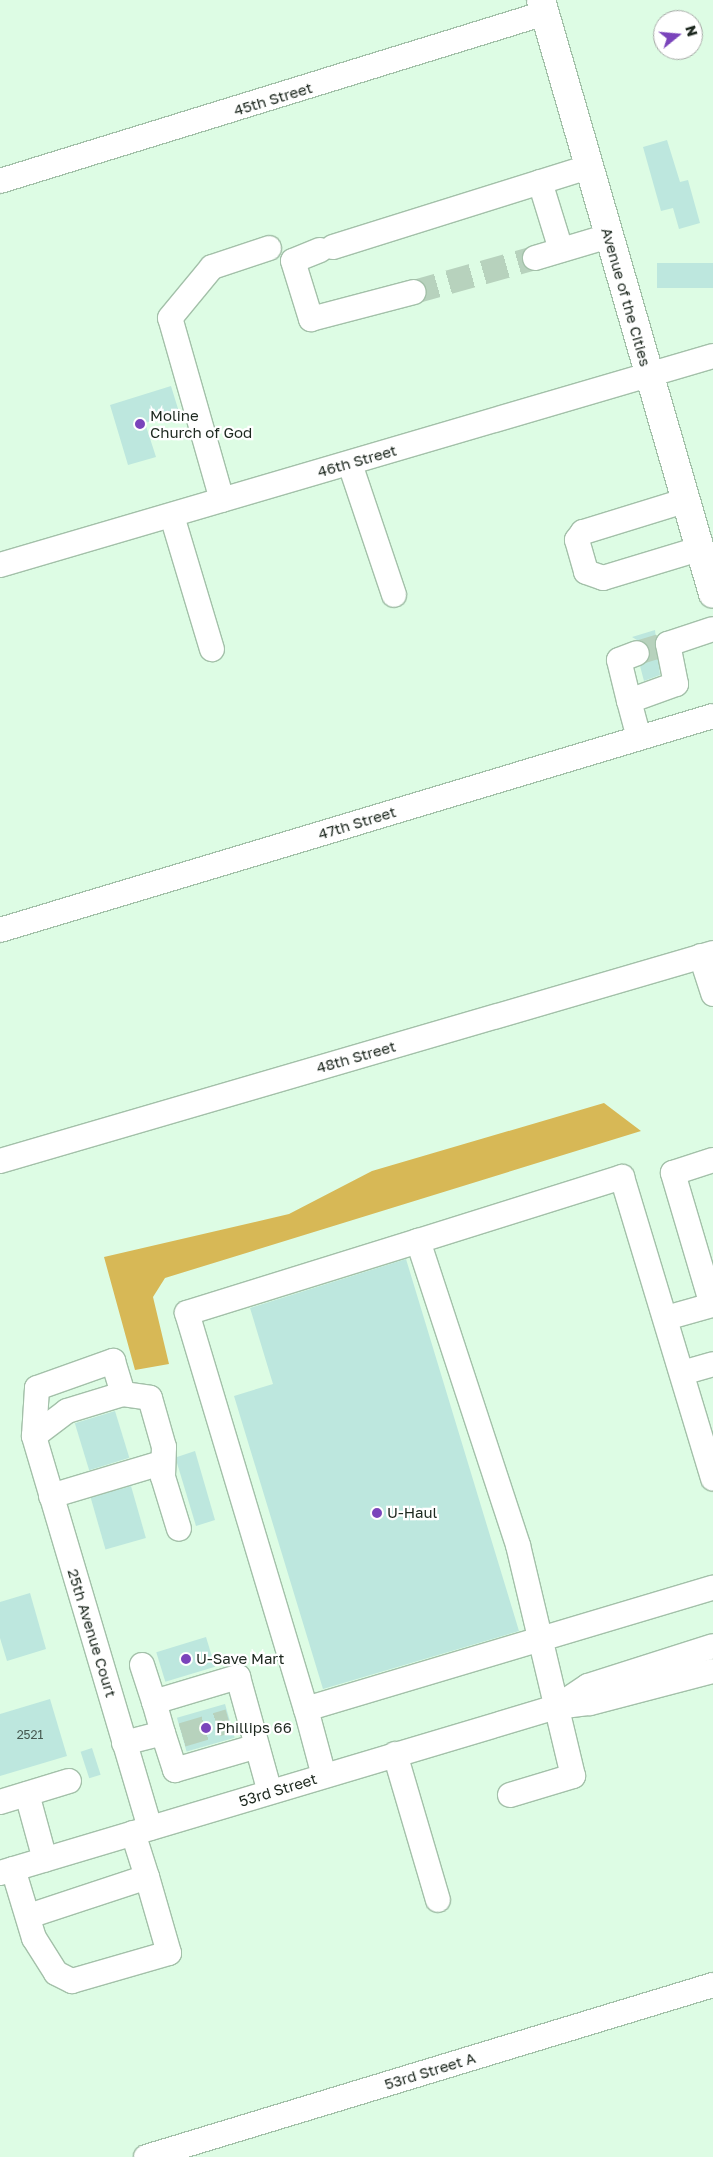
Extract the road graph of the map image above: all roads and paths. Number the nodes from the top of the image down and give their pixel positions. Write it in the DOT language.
graph roads {
  1 [pos="543,6"];
  2 [pos="589,167"];
  3 [pos="0,181"];
  4 [pos="540,182"];
  5 [pos="609,236"];
  6 [pos="269,248"];
  7 [pos="561,250"];
  8 [pos="535,258"];
  9 [pos="414,292"];
  10 [pos="713,356"];
  11 [pos="648,374"];
  12 [pos="350,464"];
  13 [pos="222,500"];
  14 [pos="684,501"];
  15 [pos="172,516"];
  16 [pos="699,549"];
  17 [pos="0,565"];
  18 [pos="713,594"];
  19 [pos="394,595"];
  20 [pos="713,629"];
  21 [pos="212,649"];
  22 [pos="637,653"];
  23 [pos="629,701"];
  24 [pos="713,716"];
  25 [pos="639,738"];
  26 [pos="0,930"];
  27 [pos="707,954"];
  28 [pos="713,994"];
  29 [pos="713,1160"];
  30 [pos="0,1161"];
  31 [pos="418,1241"];
  32 [pos="713,1305"];
  33 [pos="666,1318"];
  34 [pos="713,1364"];
  35 [pos="682,1373"];
  36 [pos="123,1394"];
  37 [pos="34,1436"];
  38 [pos="161,1463"];
  39 [pos="713,1479"];
  40 [pos="51,1496"];
  41 [pos="179,1529"];
  42 [pos="713,1588"];
  43 [pos="541,1641"];
  44 [pos="713,1646"];
  45 [pos="142,1665"];
  46 [pos="713,1671"];
  47 [pos="154,1702"];
  48 [pos="556,1707"];
  49 [pos="306,1709"];
  50 [pos="170,1736"];
  51 [pos="124,1743"];
  52 [pos="257,1746"];
  53 [pos="395,1754"];
  54 [pos="324,1776"];
  55 [pos="69,1782"];
  56 [pos="270,1792"];
  57 [pos="27,1794"];
  58 [pos="510,1795"];
  59 [pos="0,1802"];
  60 [pos="142,1831"];
  61 [pos="45,1860"];
  62 [pos="6,1871"];
  63 [pos="147,1877"];
  64 [pos="438,1900"];
  65 [pos="29,1916"];
  66 [pos="713,1984"];
  67 [pos="146,2157"];
  1 -- 2 [label="main road, Avenue of the Cities"];
  1 -- 3 [label="street, 45th Street"];
  2 -- 4 [label="street"];
  2 -- 5 [label="main road, Avenue of the Cities"];
  4 -- 7 [label="street"];
  4 -- 9 [label="street"];
  5 -- 7 [label="street"];
  5 -- 11 [label="main road, Avenue of the Cities"];
  6 -- 13 [label="street"];
  7 -- 8 [label="street"];
  10 -- 11 [label="street, 46th Street"];
  11 -- 12 [label="street, 46th Street"];
  11 -- 14 [label="main road, Avenue of the Cities"];
  12 -- 13 [label="street, 46th Street"];
  12 -- 19 [label="street"];
  13 -- 15 [label="street, 46th Street"];
  14 -- 16 [label="main road, Avenue of the Cities"];
  14 -- 16 [label="street"];
  15 -- 17 [label="street, 46th Street"];
  15 -- 21 [label="street"];
  16 -- 18 [label="main road, Avenue of the Cities"];
  20 -- 23 [label="street"];
  22 -- 23 [label="street"];
  23 -- 25 [label="street"];
  24 -- 25 [label="street, 47th Street"];
  25 -- 26 [label="street, 47th Street"];
  27 -- 28 [label="street"];
  27 -- 30 [label="street, 48th Street"];
  29 -- 32 [label="street"];
  31 -- 33 [label="street"];
  31 -- 43 [label="street"];
  31 -- 49 [label="street"];
  32 -- 33 [label="street"];
  33 -- 35 [label="street"];
  34 -- 35 [label="street"];
  35 -- 39 [label="street"];
  36 -- 37 [label="street"];
  36 -- 37 [label="street"];
  36 -- 38 [label="street"];
  37 -- 40 [label="street, 25th Avenue Court"];
  38 -- 40 [label="street"];
  38 -- 41 [label="street"];
  40 -- 51 [label="street, 25th Avenue Court"];
  42 -- 43 [label="street"];
  43 -- 48 [label="street"];
  43 -- 49 [label="street"];
  44 -- 48 [label="street, 53rd Street"];
  45 -- 47 [label="street"];
  46 -- 48 [label="street, 53rd Street"];
  47 -- 50 [label="street"];
  47 -- 52 [label="street"];
  48 -- 53 [label="street, 53rd Street"];
  48 -- 58 [label="street"];
  49 -- 54 [label="street"];
  50 -- 51 [label="street"];
  50 -- 52 [label="street"];
  51 -- 60 [label="street, 25th Avenue Court"];
  52 -- 56 [label="street"];
  53 -- 54 [label="street, 53rd Street"];
  53 -- 64 [label="street"];
  54 -- 56 [label="street, 53rd Street"];
  55 -- 57 [label="street"];
  56 -- 60 [label="street, 53rd Street"];
  57 -- 59 [label="street"];
  57 -- 61 [label="street"];
  60 -- 61 [label="street, 53rd Street"];
  60 -- 63 [label="street, 25th Avenue Court"];
  61 -- 62 [label="street, 53rd Street"];
  62 -- 65 [label="street"];
  63 -- 65 [label="street"];
  63 -- 65 [label="street, 25th Avenue Court"];
  66 -- 67 [label="street, 53rd Street A"];
}
